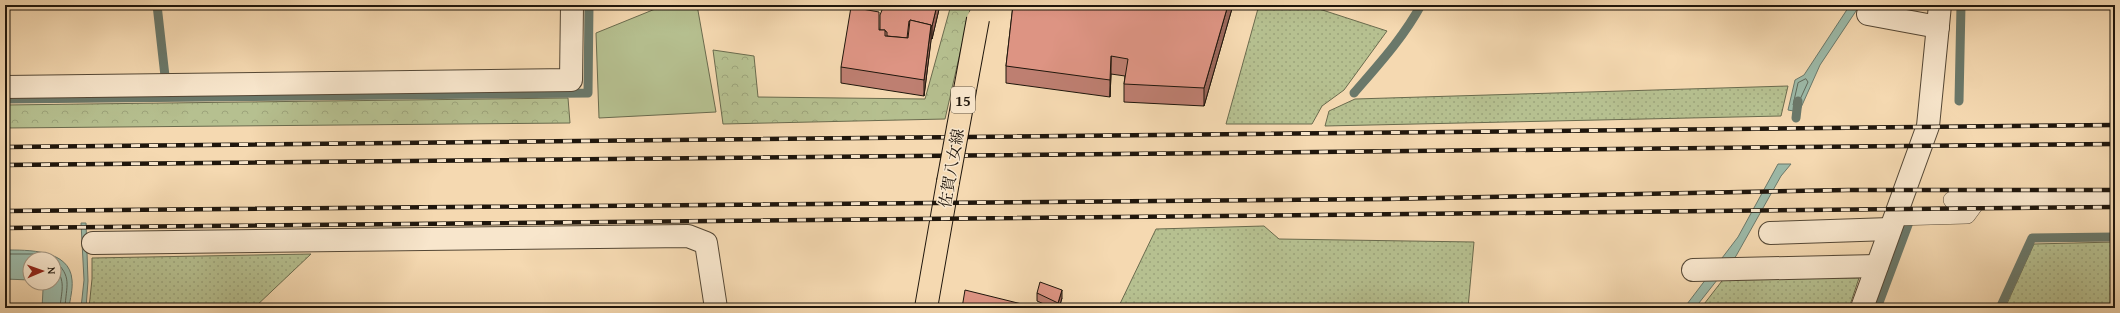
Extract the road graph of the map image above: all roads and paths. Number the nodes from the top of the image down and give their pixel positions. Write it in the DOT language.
graph roads {
  1 [pos="572,5"];
  2 [pos="1940,5"];
  3 [pos="979,12"];
  4 [pos="1868,14"];
  5 [pos="1938,27"];
  6 [pos="5,87"];
  7 [pos="2115,198"];
  8 [pos="1952,200"];
  9 [pos="1978,200"];
  10 [pos="1892,223"];
  11 [pos="1770,233"];
  12 [pos="92,243"];
  13 [pos="1877,266"];
  14 [pos="1693,270"];
  15 [pos="716,308"];
  16 [pos="926,308"];
  17 [pos="1862,308"];
  1 -- 6 [label="street"];
  2 -- 5 [label="street"];
  3 -- 16 [label="main road, 佐賀八女線 / 15, bridge"];
  4 -- 5 [label="street"];
  5 -- 10 [label="street"];
  7 -- 9 [label="lane"];
  8 -- 9 [label="lane"];
  9 -- 10 [label="lane"];
  10 -- 11 [label="street"];
  10 -- 13 [label="street"];
  12 -- 15 [label="street"];
  13 -- 14 [label="street"];
  13 -- 17 [label="street"];
}
